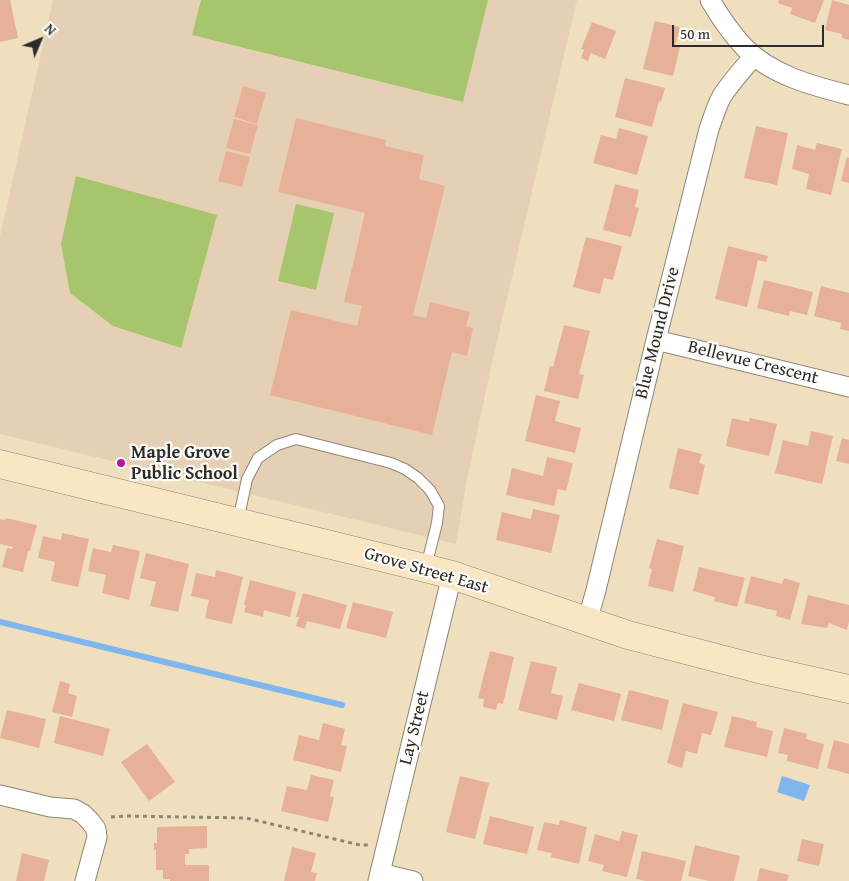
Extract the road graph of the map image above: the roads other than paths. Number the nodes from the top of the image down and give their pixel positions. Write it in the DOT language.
graph roads {
  1 [pos="710,0"];
  2 [pos="754,56"];
  3 [pos="849,95"];
  4 [pos="656,340"];
  5 [pos="849,387"];
  6 [pos="0,464"];
  7 [pos="238,522"];
  8 [pos="425,568"];
  9 [pos="452,575"];
  10 [pos="586,622"];
  11 [pos="849,689"];
  12 [pos="0,795"];
  13 [pos="379,877"];
  14 [pos="85,881"];
  15 [pos="413,881"];
  1 -- 2 [label="street"];
  2 -- 3 [label="street"];
  2 -- 4 [label="street, Blue Mound Drive"];
  4 -- 5 [label="street, Bellevue Crescent"];
  4 -- 10 [label="street, Blue Mound Drive"];
  6 -- 7 [label="street, Grove Street East"];
  7 -- 8 [label="street, Grove Street East"];
  7 -- 8 [label="lane"];
  8 -- 9 [label="street, Grove Street East"];
  9 -- 10 [label="street, Grove Street East"];
  9 -- 13 [label="street, Lay Street"];
  10 -- 11 [label="street, Grove Street East"];
  12 -- 14 [label="street"];
  13 -- 15 [label="street"];
}
